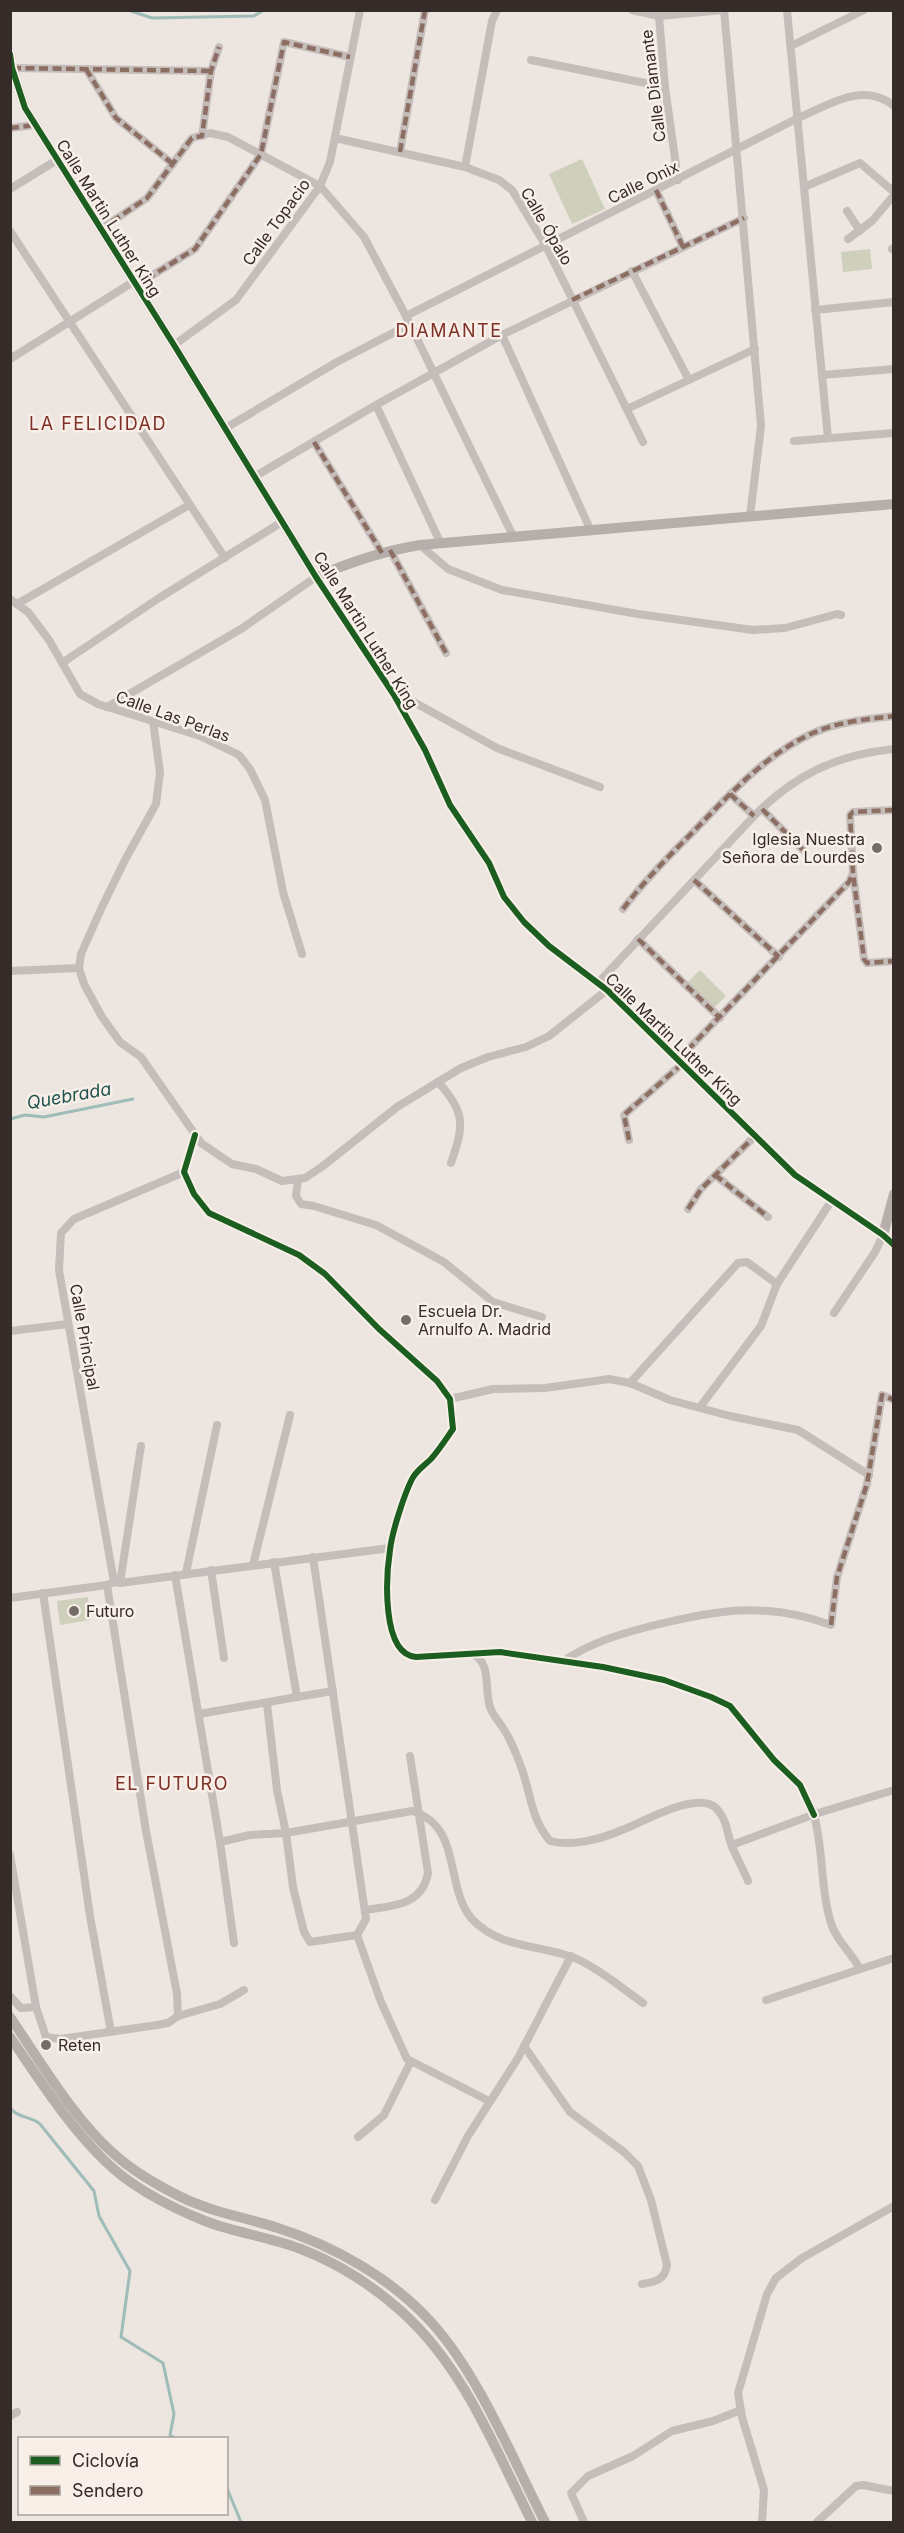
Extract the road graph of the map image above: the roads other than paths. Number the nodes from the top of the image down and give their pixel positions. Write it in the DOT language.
graph roads {
  1 [pos="360,10"];
  2 [pos="424,10"];
  3 [pos="497,10"];
  4 [pos="632,10"];
  5 [pos="724,10"];
  6 [pos="787,10"];
  7 [pos="864,10"];
  8 [pos="659,16"];
  9 [pos="791,46"];
  10 [pos="219,47"];
  11 [pos="10,54"];
  12 [pos="350,57"];
  13 [pos="531,60"];
  14 [pos="11,68"];
  15 [pos="86,69"];
  16 [pos="211,71"];
  17 [pos="665,87"];
  18 [pos="894,106"];
  19 [pos="798,118"];
  20 [pos="35,125"];
  21 [pos="10,128"];
  22 [pos="202,136"];
  23 [pos="335,138"];
  24 [pos="737,149"];
  25 [pos="400,153"];
  26 [pos="261,154"];
  27 [pos="57,160"];
  28 [pos="173,164"];
  29 [pos="465,166"];
  30 [pos="678,180"];
  31 [pos="320,186"];
  32 [pos="804,187"];
  33 [pos="10,189"];
  34 [pos="656,190"];
  35 [pos="894,194"];
  36 [pos="847,211"];
  37 [pos="744,218"];
  38 [pos="100,229"];
  39 [pos="10,231"];
  40 [pos="860,231"];
  41 [pos="848,239"];
  42 [pos="546,246"];
  43 [pos="683,247"];
  44 [pos="632,271"];
  45 [pos="134,284"];
  46 [pos="572,300"];
  47 [pos="894,302"];
  48 [pos="815,310"];
  49 [pos="406,316"];
  50 [pos="70,321"];
  51 [pos="410,324"];
  52 [pos="502,335"];
  53 [pos="174,345"];
  54 [pos="755,349"];
  55 [pos="10,359"];
  56 [pos="894,369"];
  57 [pos="434,374"];
  58 [pos="822,375"];
  59 [pos="689,380"];
  60 [pos="376,405"];
  61 [pos="627,410"];
  62 [pos="224,429"];
  63 [pos="894,433"];
  64 [pos="828,438"];
  65 [pos="314,441"];
  66 [pos="794,441"];
  67 [pos="643,442"];
  68 [pos="254,477"];
  69 [pos="894,504"];
  70 [pos="189,505"];
  71 [pos="750,516"];
  72 [pos="282,522"];
  73 [pos="591,531"];
  74 [pos="514,538"];
  75 [pos="441,544"];
  76 [pos="420,545"];
  77 [pos="386,551"];
  78 [pos="225,558"];
  79 [pos="316,578"];
  80 [pos="14,601"];
  81 [pos="841,615"];
  82 [pos="446,653"];
  83 [pos="62,663"];
  84 [pos="394,695"];
  85 [pos="107,707"];
  86 [pos="894,716"];
  87 [pos="153,721"];
  88 [pos="894,749"];
  89 [pos="600,787"];
  90 [pos="730,794"];
  91 [pos="762,809"];
  92 [pos="894,810"];
  93 [pos="754,816"];
  94 [pos="803,850"];
  95 [pos="853,873"];
  96 [pos="694,880"];
  97 [pos="623,909"];
  98 [pos="638,939"];
  99 [pos="302,954"];
  100 [pos="779,957"];
  101 [pos="894,961"];
  102 [pos="79,968"];
  103 [pos="10,971"];
  104 [pos="598,983"];
  105 [pos="607,990"];
  106 [pos="720,1018"];
  107 [pos="680,1062"];
  108 [pos="438,1082"];
  109 [pos="195,1135"];
  110 [pos="754,1137"];
  111 [pos="629,1140"];
  112 [pos="451,1163"];
  113 [pos="184,1172"];
  114 [pos="715,1175"];
  115 [pos="298,1179"];
  116 [pos="894,1194"];
  117 [pos="832,1200"];
  118 [pos="688,1209"];
  119 [pos="768,1217"];
  120 [pos="883,1235"];
  121 [pos="894,1245"];
  122 [pos="777,1284"];
  123 [pos="834,1313"];
  124 [pos="542,1317"];
  125 [pos="68,1324"];
  126 [pos="10,1331"];
  127 [pos="630,1383"];
  128 [pos="450,1400"];
  129 [pos="894,1400"];
  130 [pos="700,1407"];
  131 [pos="290,1415"];
  132 [pos="217,1425"];
  133 [pos="141,1446"];
  134 [pos="869,1475"];
  135 [pos="390,1548"];
  136 [pos="313,1557"];
  137 [pos="274,1562"];
  138 [pos="253,1565"];
  139 [pos="211,1570"];
  140 [pos="186,1573"];
  141 [pos="175,1575"];
  142 [pos="114,1583"];
  143 [pos="43,1593"];
  144 [pos="10,1598"];
  145 [pos="471,1653"];
  146 [pos="224,1658"];
  147 [pos="562,1662"];
  148 [pos="333,1691"];
  149 [pos="297,1698"];
  150 [pos="267,1704"];
  151 [pos="199,1714"];
  152 [pos="410,1756"];
  153 [pos="894,1790"];
  154 [pos="418,1813"];
  155 [pos="815,1814"];
  156 [pos="352,1820"];
  157 [pos="286,1833"];
  158 [pos="220,1842"];
  159 [pos="732,1845"];
  160 [pos="10,1855"];
  161 [pos="748,1881"];
  162 [pos="364,1910"];
  163 [pos="357,1935"];
  164 [pos="234,1943"];
  165 [pos="571,1956"];
  166 [pos="894,1958"];
  167 [pos="860,1969"];
  168 [pos="244,1990"];
  169 [pos="10,1996"];
  170 [pos="766,2000"];
  171 [pos="643,2003"];
  172 [pos="36,2007"];
  173 [pos="178,2016"];
  174 [pos="10,2017"];
  175 [pos="111,2032"];
  176 [pos="10,2037"];
  177 [pos="524,2046"];
  178 [pos="411,2061"];
  179 [pos="489,2101"];
  180 [pos="358,2137"];
  181 [pos="435,2200"];
  182 [pos="894,2206"];
  183 [pos="642,2284"];
  184 [pos="741,2410"];
  185 [pos="894,2492"];
  186 [pos="532,2523"];
  187 [pos="545,2523"];
  188 [pos="584,2523"];
  189 [pos="762,2523"];
  190 [pos="817,2523"];
  1 -- 12 [label="street, Calle Topacio"];
  2 -- 25 [label="street"];
  3 -- 29 [label="street"];
  4 -- 8 [label="street, Calle Diamante"];
  5 -- 8 [label="street"];
  5 -- 24 [label="street"];
  6 -- 9 [label="street"];
  7 -- 9 [label="street"];
  8 -- 17 [label="street, Calle Diamante"];
  9 -- 19 [label="street"];
  10 -- 16 [label="street"];
  11 -- 14 [label="main road, Calle Martin Luther King"];
  12 -- 23 [label="street, Calle Topacio"];
  12 -- 26 [label="street"];
  13 -- 17 [label="street"];
  14 -- 15 [label="street"];
  14 -- 20 [label="main road, Calle Martin Luther King"];
  15 -- 16 [label="street"];
  15 -- 28 [label="street"];
  16 -- 22 [label="street"];
  17 -- 30 [label="street, Calle Diamante"];
  18 -- 19 [label="street, Calle Onix"];
  19 -- 24 [label="street, Calle Onix"];
  19 -- 32 [label="street"];
  20 -- 21 [label="street"];
  20 -- 27 [label="main road, Calle Martin Luther King"];
  22 -- 26 [label="street"];
  22 -- 28 [label="street"];
  23 -- 25 [label="street, Calle Ópalo"];
  23 -- 31 [label="street, Calle Topacio"];
  24 -- 30 [label="street, Calle Onix"];
  24 -- 37 [label="street"];
  25 -- 29 [label="street, Calle Ópalo"];
  26 -- 31 [label="street"];
  26 -- 45 [label="street"];
  27 -- 33 [label="street"];
  27 -- 38 [label="main road, Calle Martin Luther King"];
  28 -- 38 [label="street"];
  29 -- 42 [label="street, Calle Ópalo"];
  30 -- 34 [label="street, Calle Onix"];
  31 -- 49 [label="street"];
  31 -- 53 [label="street, Calle Topacio"];
  32 -- 35 [label="street"];
  32 -- 48 [label="street"];
  34 -- 42 [label="street, Calle Onix"];
  34 -- 43 [label="street"];
  35 -- 40 [label="street"];
  36 -- 40 [label="street"];
  37 -- 43 [label="street"];
  37 -- 54 [label="street"];
  38 -- 45 [label="main road, Calle Martin Luther King"];
  39 -- 50 [label="street"];
  40 -- 41 [label="street"];
  42 -- 46 [label="street, Calle Ópalo"];
  42 -- 49 [label="street, Calle Onix"];
  43 -- 44 [label="street"];
  44 -- 46 [label="street"];
  44 -- 59 [label="street"];
  45 -- 50 [label="street"];
  45 -- 53 [label="main road, Calle Martin Luther King"];
  46 -- 52 [label="street"];
  46 -- 61 [label="street, Calle Ópalo"];
  47 -- 48 [label="street"];
  48 -- 58 [label="street"];
  49 -- 51 [label="street"];
  50 -- 55 [label="street"];
  50 -- 70 [label="street"];
  51 -- 57 [label="street"];
  51 -- 62 [label="street"];
  52 -- 57 [label="street"];
  52 -- 73 [label="street"];
  53 -- 62 [label="main road, Calle Martin Luther King"];
  54 -- 59 [label="street"];
  54 -- 71 [label="street"];
  56 -- 58 [label="street"];
  57 -- 60 [label="street"];
  57 -- 74 [label="street"];
  58 -- 64 [label="street"];
  59 -- 61 [label="street"];
  60 -- 65 [label="street"];
  60 -- 75 [label="street"];
  61 -- 67 [label="street, Calle Ópalo"];
  62 -- 68 [label="main road, Calle Martin Luther King"];
  63 -- 64 [label="street"];
  64 -- 66 [label="street"];
  65 -- 68 [label="street"];
  65 -- 77 [label="street"];
  68 -- 72 [label="main road, Calle Martin Luther King"];
  69 -- 71 [label="main road"];
  70 -- 78 [label="street"];
  70 -- 80 [label="street"];
  71 -- 73 [label="main road"];
  72 -- 78 [label="street"];
  72 -- 79 [label="main road, Calle Martin Luther King"];
  73 -- 74 [label="main road"];
  74 -- 75 [label="main road"];
  75 -- 76 [label="main road"];
  76 -- 77 [label="main road"];
  76 -- 81 [label="street"];
  77 -- 79 [label="main road"];
  77 -- 82 [label="street"];
  78 -- 83 [label="street"];
  79 -- 84 [label="street, Calle Martin Luther King"];
  79 -- 85 [label="street"];
  80 -- 83 [label="street, Calle Las Perlas"];
  83 -- 85 [label="street, Calle Las Perlas"];
  84 -- 89 [label="street"];
  84 -- 104 [label="street, Calle Martin Luther King"];
  85 -- 87 [label="street, Calle Las Perlas"];
  86 -- 90 [label="street"];
  87 -- 99 [label="street, Calle Las Perlas"];
  87 -- 102 [label="street"];
  88 -- 91 [label="street"];
  90 -- 93 [label="street"];
  90 -- 97 [label="street"];
  91 -- 93 [label="street"];
  91 -- 94 [label="street"];
  92 -- 95 [label="street"];
  93 -- 96 [label="street"];
  95 -- 100 [label="street"];
  95 -- 101 [label="street"];
  96 -- 98 [label="street"];
  96 -- 100 [label="street"];
  98 -- 104 [label="street"];
  98 -- 106 [label="street"];
  100 -- 106 [label="street"];
  102 -- 103 [label="street"];
  102 -- 109 [label="street"];
  104 -- 105 [label="street, Calle Martin Luther King"];
  105 -- 107 [label="street, Calle Martin Luther King"];
  105 -- 108 [label="street"];
  106 -- 107 [label="street"];
  107 -- 110 [label="street, Calle Martin Luther King"];
  107 -- 111 [label="street"];
  108 -- 112 [label="street"];
  108 -- 115 [label="street"];
  109 -- 113 [label="street"];
  109 -- 115 [label="street"];
  110 -- 114 [label="street"];
  110 -- 117 [label="street, Calle Martin Luther King"];
  113 -- 125 [label="street, Calle Principal"];
  113 -- 128 [label="street"];
  114 -- 118 [label="street"];
  114 -- 119 [label="street"];
  115 -- 124 [label="street"];
  116 -- 120 [label="main road"];
  117 -- 120 [label="street, Calle Martin Luther King"];
  117 -- 122 [label="street"];
  120 -- 121 [label="main road, Calle Martin Luther King"];
  120 -- 123 [label="street"];
  122 -- 127 [label="street"];
  122 -- 130 [label="street"];
  125 -- 126 [label="street"];
  125 -- 142 [label="street, Calle Principal"];
  127 -- 128 [label="street"];
  127 -- 130 [label="street"];
  128 -- 135 [label="street"];
  129 -- 134 [label="street"];
  130 -- 134 [label="street"];
  131 -- 138 [label="street"];
  132 -- 140 [label="street"];
  133 -- 142 [label="street"];
  134 -- 147 [label="street"];
  135 -- 136 [label="street"];
  135 -- 145 [label="street"];
  136 -- 137 [label="street"];
  136 -- 148 [label="street"];
  137 -- 138 [label="street"];
  137 -- 149 [label="street"];
  138 -- 139 [label="street"];
  139 -- 140 [label="street"];
  139 -- 146 [label="street"];
  140 -- 141 [label="street"];
  141 -- 142 [label="street"];
  141 -- 151 [label="street"];
  142 -- 143 [label="street"];
  142 -- 173 [label="street, Calle Principal"];
  143 -- 144 [label="street"];
  143 -- 175 [label="street"];
  145 -- 147 [label="street"];
  145 -- 159 [label="street"];
  147 -- 155 [label="street"];
  148 -- 149 [label="street"];
  148 -- 156 [label="street"];
  149 -- 150 [label="street"];
  150 -- 151 [label="street"];
  150 -- 157 [label="street"];
  151 -- 158 [label="street"];
  152 -- 154 [label="street"];
  153 -- 155 [label="street"];
  154 -- 156 [label="street"];
  154 -- 162 [label="street"];
  154 -- 165 [label="street"];
  155 -- 159 [label="street"];
  155 -- 167 [label="street"];
  156 -- 157 [label="street"];
  156 -- 162 [label="street"];
  157 -- 158 [label="street"];
  157 -- 163 [label="street"];
  158 -- 164 [label="street"];
  159 -- 161 [label="street"];
  160 -- 172 [label="street"];
  162 -- 163 [label="street"];
  163 -- 178 [label="street"];
  165 -- 171 [label="street"];
  165 -- 177 [label="street"];
  166 -- 167 [label="street"];
  167 -- 170 [label="street"];
  168 -- 173 [label="street"];
  169 -- 172 [label="street"];
  172 -- 175 [label="street"];
  173 -- 175 [label="street"];
  174 -- 187 [label="main road"];
  176 -- 186 [label="main road"];
  177 -- 179 [label="street"];
  177 -- 183 [label="street"];
  178 -- 179 [label="street"];
  178 -- 180 [label="street"];
  179 -- 181 [label="street"];
  182 -- 184 [label="street"];
  184 -- 188 [label="street"];
  184 -- 189 [label="street"];
  185 -- 190 [label="street"];
}
